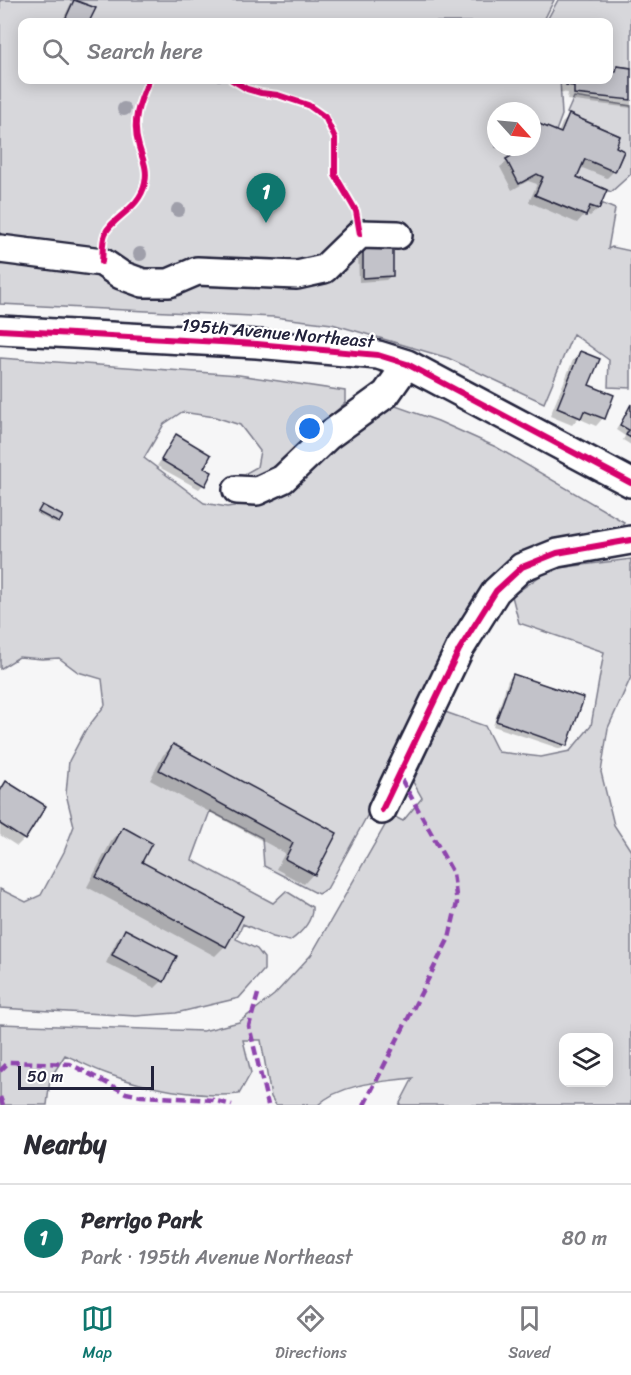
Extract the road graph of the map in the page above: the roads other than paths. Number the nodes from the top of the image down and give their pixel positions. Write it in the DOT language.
graph roads {
  1 [pos="398,235"];
  2 [pos="0,249"];
  3 [pos="0,330"];
  4 [pos="407,364"];
  5 [pos="631,483"];
  6 [pos="237,490"];
  7 [pos="631,540"];
  8 [pos="382,810"];
  1 -- 2 [label="street"];
  3 -- 4 [label="street, 195th Avenue Northeast"];
  4 -- 5 [label="street, 195th Avenue Northeast"];
  4 -- 6 [label="street"];
  7 -- 8 [label="street"];
}
